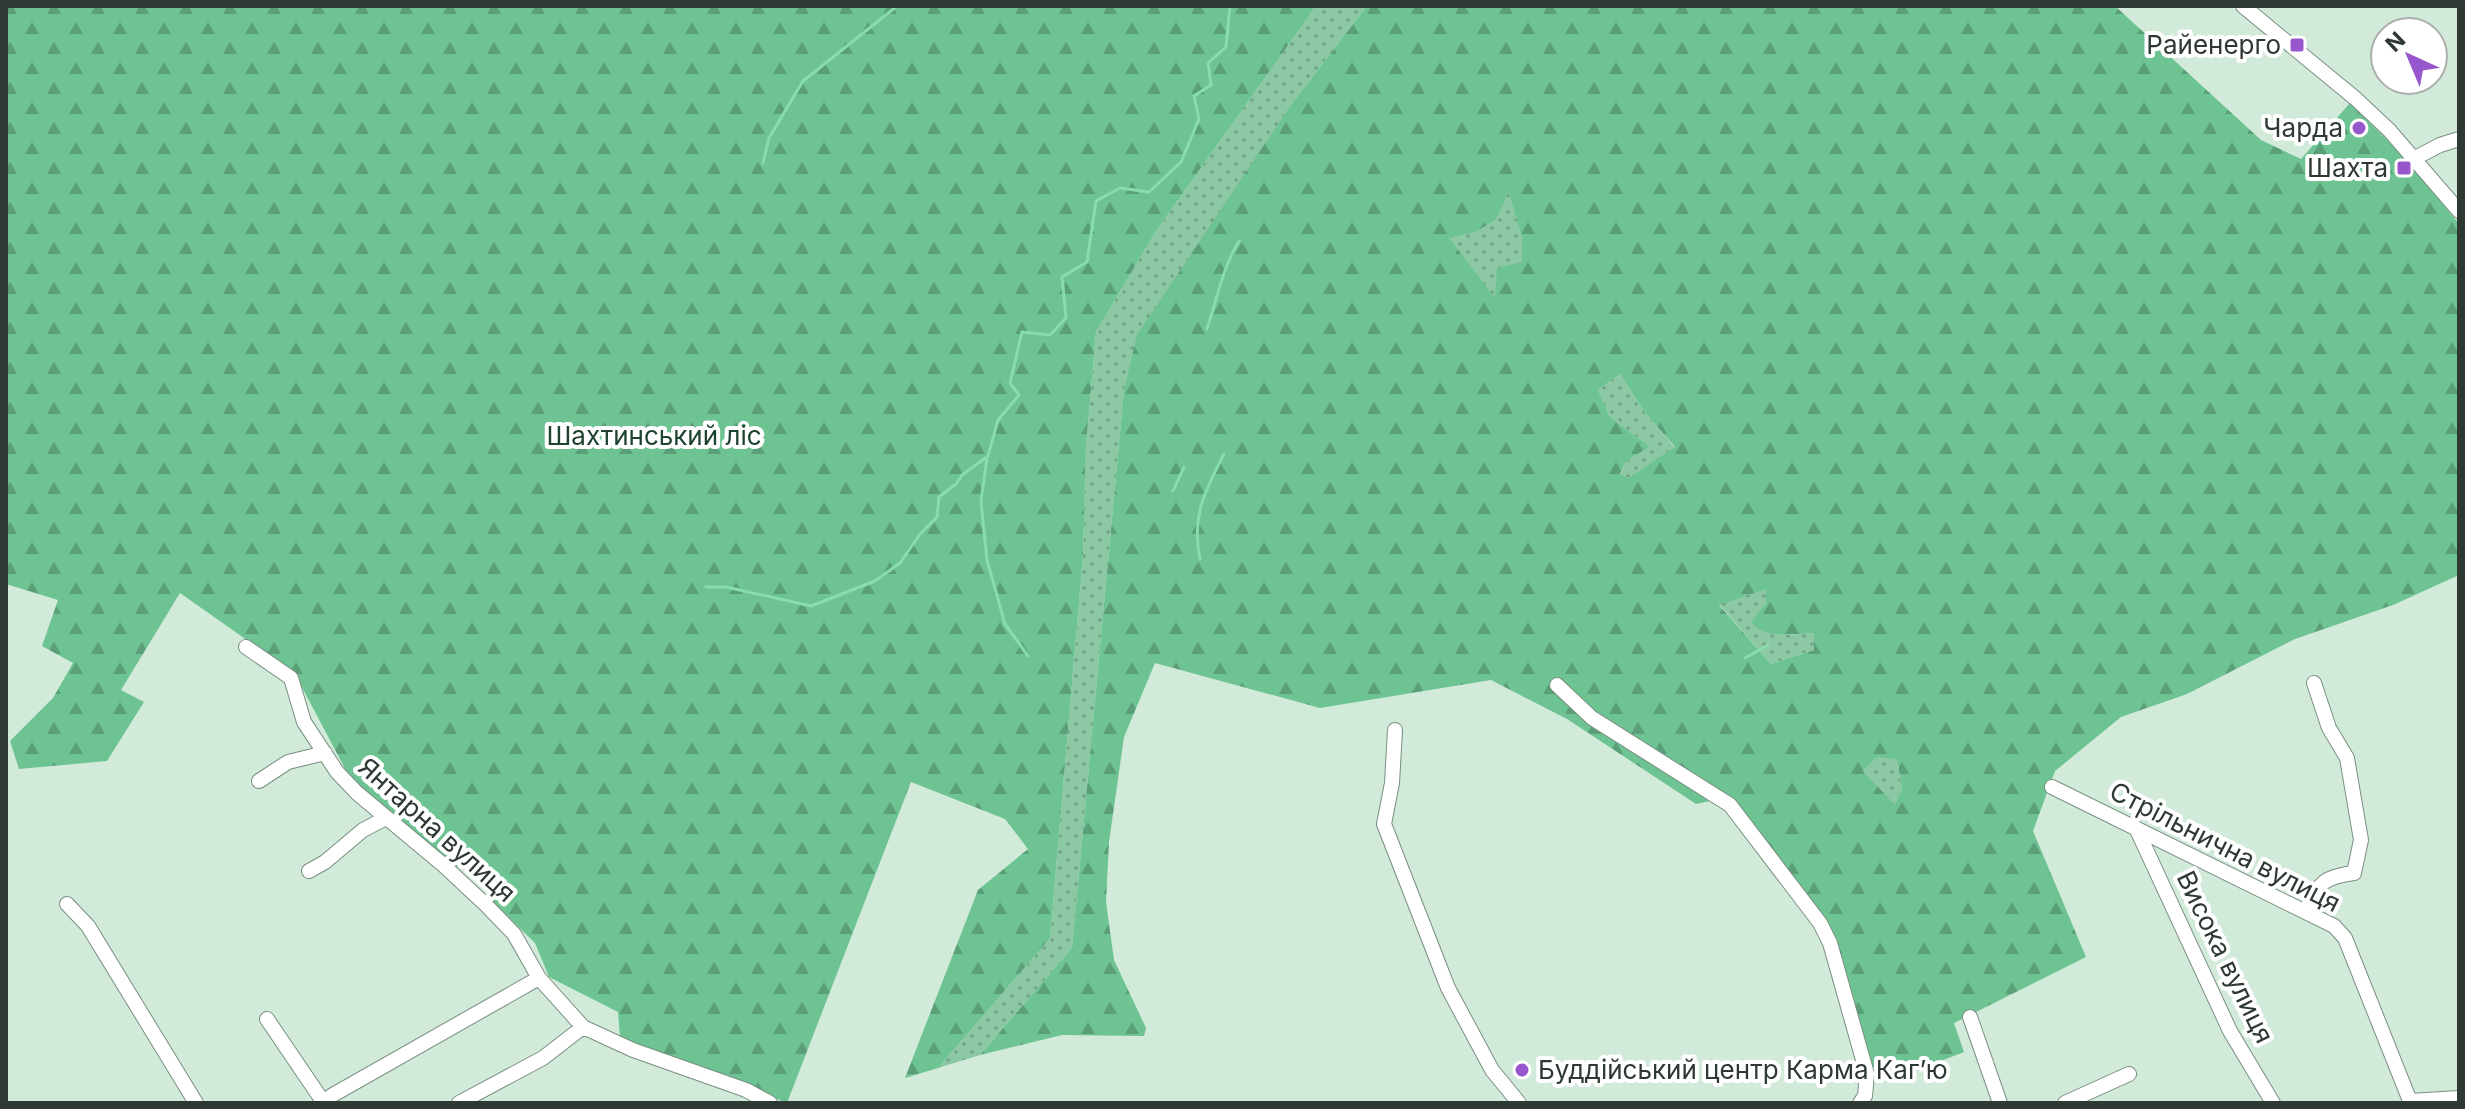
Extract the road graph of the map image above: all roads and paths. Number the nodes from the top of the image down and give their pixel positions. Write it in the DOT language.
graph roads {
  1 [pos="2243,6"];
  2 [pos="2459,139"];
  3 [pos="2415,158"];
  4 [pos="2459,211"];
  5 [pos="246,647"];
  6 [pos="2314,683"];
  7 [pos="1557,685"];
  8 [pos="1395,730"];
  9 [pos="325,753"];
  10 [pos="259,781"];
  11 [pos="2052,787"];
  12 [pos="386,818"];
  13 [pos="2137,830"];
  14 [pos="309,871"];
  15 [pos="67,904"];
  16 [pos="2305,911"];
  17 [pos="539,978"];
  18 [pos="1970,1017"];
  19 [pos="267,1019"];
  20 [pos="583,1027"];
  21 [pos="2129,1074"];
  22 [pos="2459,1098"];
  23 [pos="2405,1102"];
  24 [pos="196,1103"];
  25 [pos="326,1103"];
  26 [pos="459,1103"];
  27 [pos="770,1103"];
  28 [pos="1519,1103"];
  29 [pos="1860,1103"];
  30 [pos="2000,1103"];
  31 [pos="2065,1103"];
  32 [pos="2273,1103"];
  1 -- 3 [label="street"];
  2 -- 3 [label="street"];
  3 -- 4 [label="street"];
  5 -- 9 [label="street, Янтарна вулиця"];
  6 -- 16 [label="street"];
  7 -- 29 [label="street"];
  8 -- 28 [label="street"];
  9 -- 10 [label="street"];
  9 -- 12 [label="street, Янтарна вулиця"];
  11 -- 13 [label="street, Стрільнична вулиця"];
  12 -- 14 [label="street"];
  12 -- 17 [label="street, Янтарна вулиця"];
  13 -- 16 [label="street, Стрільнична вулиця"];
  13 -- 32 [label="street, Висока вулиця"];
  15 -- 24 [label="street"];
  16 -- 23 [label="street, Стрільнична вулиця"];
  17 -- 20 [label="street, Янтарна вулиця"];
  17 -- 25 [label="street"];
  18 -- 30 [label="street"];
  19 -- 25 [label="street"];
  20 -- 26 [label="street"];
  20 -- 27 [label="street"];
  21 -- 31 [label="street"];
  22 -- 23 [label="street, Стрільнична вулиця"];
}
